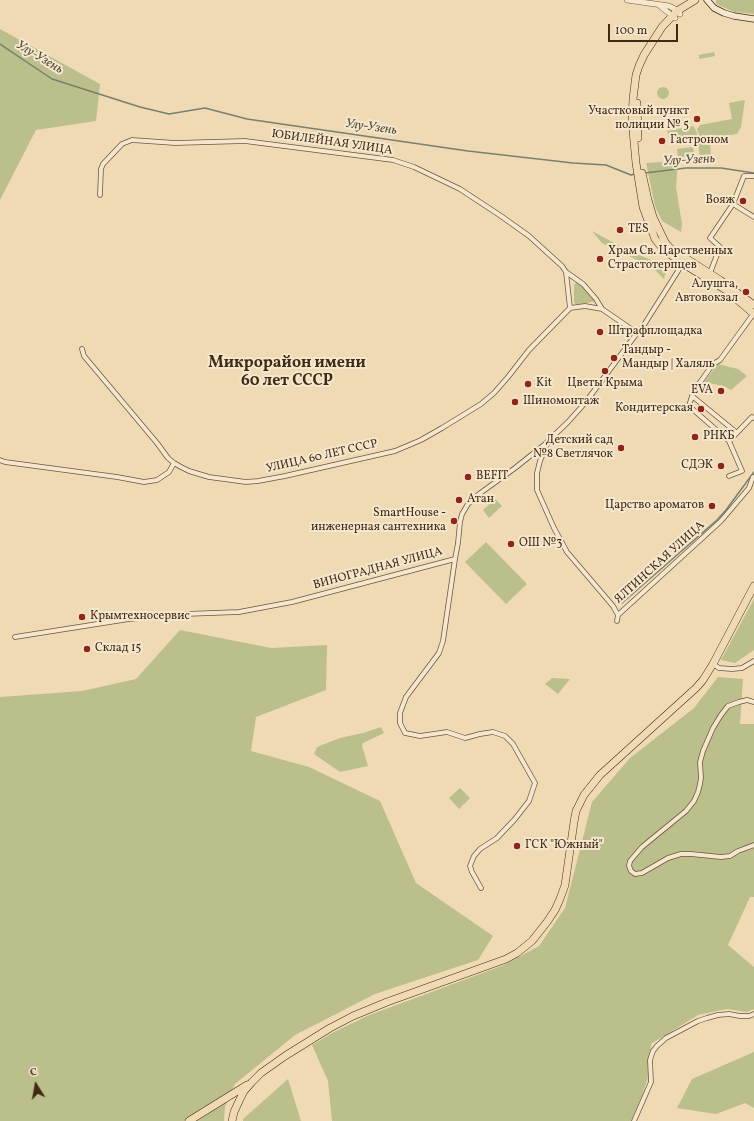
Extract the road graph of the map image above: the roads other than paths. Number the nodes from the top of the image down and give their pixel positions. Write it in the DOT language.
graph roads {
  1 [pos="627,0"];
  2 [pos="703,0"];
  3 [pos="707,0"];
  4 [pos="691,4"];
  5 [pos="666,7"];
  6 [pos="676,15"];
  7 [pos="754,19"];
  8 [pos="666,22"];
  9 [pos="639,167"];
  10 [pos="754,176"];
  11 [pos="100,195"];
  12 [pos="733,204"];
  13 [pos="754,217"];
  14 [pos="683,260"];
  15 [pos="566,272"];
  16 [pos="710,273"];
  17 [pos="754,305"];
  18 [pos="570,308"];
  19 [pos="602,309"];
  20 [pos="754,314"];
  21 [pos="637,333"];
  22 [pos="82,349"];
  23 [pos="692,396"];
  24 [pos="754,418"];
  25 [pos="737,433"];
  26 [pos="729,441"];
  27 [pos="548,442"];
  28 [pos="0,460"];
  29 [pos="174,463"];
  30 [pos="729,476"];
  31 [pos="754,477"];
  32 [pos="455,559"];
  33 [pos="754,586"];
  34 [pos="618,615"];
  35 [pos="617,621"];
  36 [pos="15,637"];
  37 [pos="754,661"];
  38 [pos="713,664"];
  39 [pos="754,702"];
  40 [pos="754,845"];
  41 [pos="481,888"];
  42 [pos="754,1014"];
  43 [pos="252,1082"];
  44 [pos="189,1121"];
  45 [pos="232,1121"];
  46 [pos="634,1121"];
  1 -- 5 [label="street"];
  2 -- 4 [label="highway"];
  3 -- 7 [label="main road"];
  4 -- 5 [label="street"];
  4 -- 6 [label="highway"];
  5 -- 6 [label="street"];
  5 -- 8 [label="street"];
  6 -- 8 [label="highway"];
  6 -- 9 [label="highway"];
  8 -- 9 [label="highway"];
  9 -- 14 [label="highway"];
  10 -- 12 [label="street"];
  11 -- 15 [label="street, ЮБИЛЕЙНАЯ УЛИЦА"];
  12 -- 13 [label="street"];
  12 -- 16 [label="street"];
  14 -- 16 [label="highway"];
  14 -- 20 [label="highway"];
  14 -- 21 [label="street, ВИНОГРАДНАЯ УЛИЦА"];
  15 -- 18 [label="street"];
  15 -- 19 [label="street, ЮБИЛЕЙНАЯ УЛИЦА"];
  16 -- 17 [label="highway"];
  18 -- 19 [label="street"];
  18 -- 29 [label="street, УЛИЦА 60 ЛЕТ СССР"];
  19 -- 21 [label="street, ЮБИЛЕЙНАЯ УЛИЦА"];
  20 -- 23 [label="street"];
  21 -- 27 [label="street, ВИНОГРАДНАЯ УЛИЦА"];
  22 -- 29 [label="street"];
  23 -- 25 [label="street"];
  23 -- 26 [label="street"];
  24 -- 25 [label="street"];
  25 -- 26 [label="street"];
  26 -- 30 [label="street"];
  27 -- 32 [label="street, ВИНОГРАДНАЯ УЛИЦА"];
  27 -- 34 [label="street, ЯЛТИНСКАЯ УЛИЦА"];
  28 -- 29 [label="street"];
  31 -- 34 [label="street, ЯЛТИНСКАЯ УЛИЦА"];
  32 -- 36 [label="street, ВИНОГРАДНАЯ УЛИЦА"];
  32 -- 41 [label="street"];
  33 -- 38 [label="highway"];
  34 -- 35 [label="street, ЯЛТИНСКАЯ УЛИЦА"];
  37 -- 38 [label="street"];
  38 -- 43 [label="highway"];
  39 -- 40 [label="street"];
  42 -- 46 [label="street"];
  43 -- 44 [label="highway"];
  43 -- 45 [label="highway"];
}
